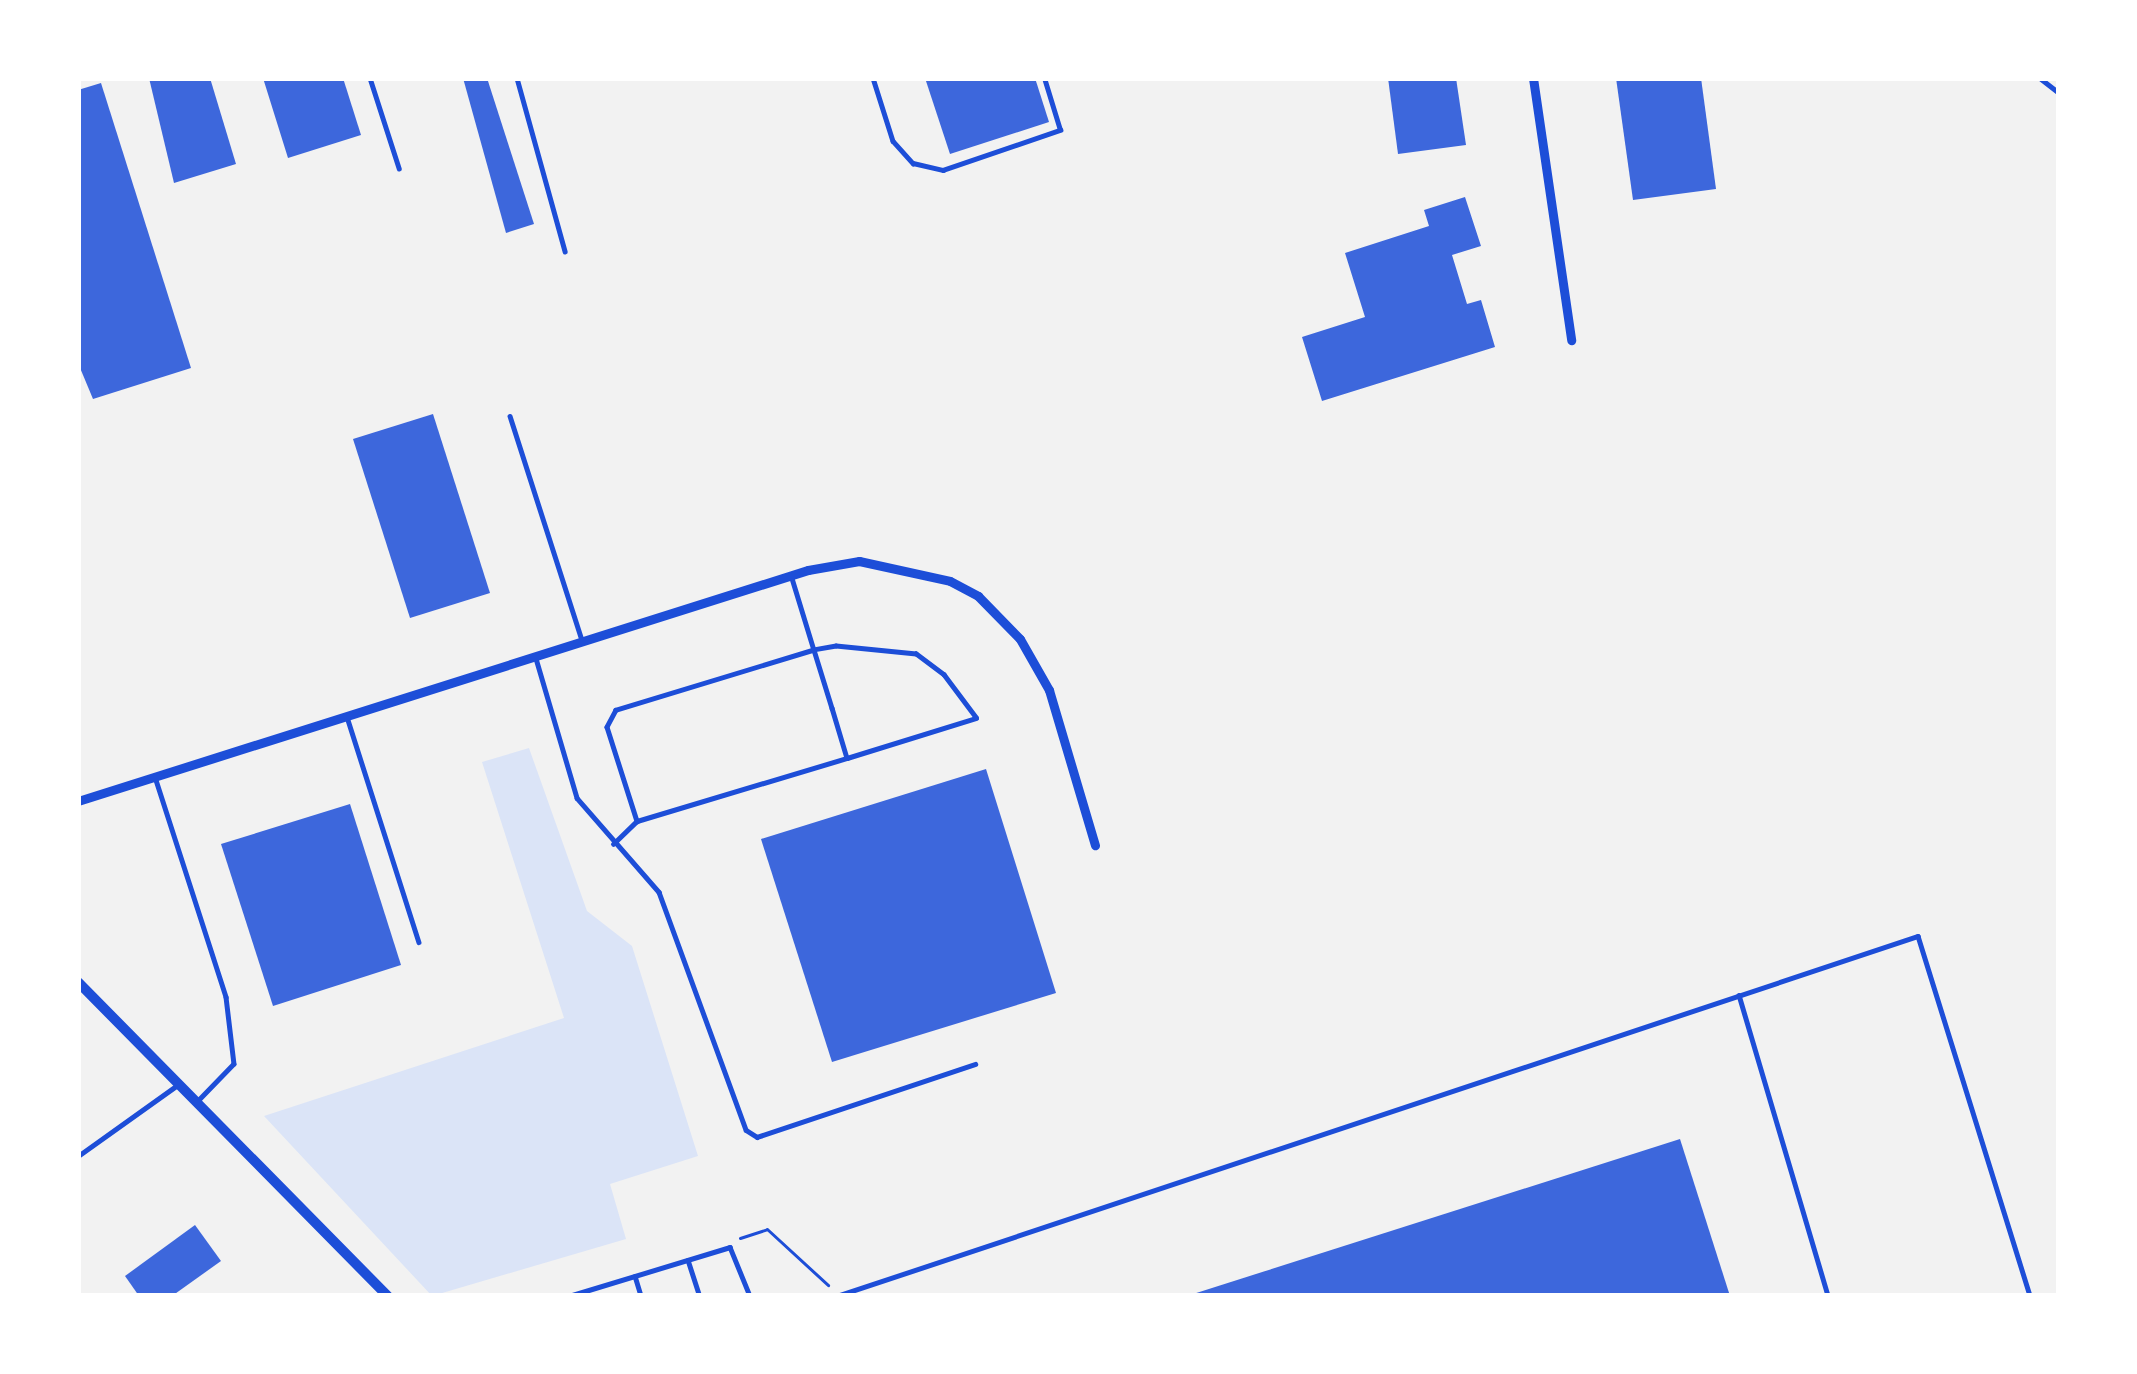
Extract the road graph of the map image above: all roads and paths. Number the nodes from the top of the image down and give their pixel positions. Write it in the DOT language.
graph roads {
  1 [pos="370,78"];
  2 [pos="518,78"];
  3 [pos="873,78"];
  4 [pos="1044,78"];
  5 [pos="1533,78"];
  6 [pos="2040,78"];
  7 [pos="2059,93"];
  8 [pos="399,168"];
  9 [pos="565,251"];
  10 [pos="1571,340"];
  11 [pos="510,416"];
  12 [pos="791,575"];
  13 [pos="582,640"];
  14 [pos="814,650"];
  15 [pos="535,655"];
  16 [pos="346,714"];
  17 [pos="847,758"];
  18 [pos="154,774"];
  19 [pos="78,801"];
  20 [pos="637,821"];
  21 [pos="613,844"];
  22 [pos="1095,845"];
  23 [pos="419,942"];
  24 [pos="78,982"];
  25 [pos="1739,995"];
  26 [pos="975,1064"];
  27 [pos="179,1084"];
  28 [pos="197,1102"];
  29 [pos="78,1156"];
  30 [pos="730,1247"];
  31 [pos="688,1260"];
  32 [pos="635,1276"];
  33 [pos="574,1295"];
  34 [pos="837,1295"];
  35 [pos="388,1296"];
  36 [pos="641,1296"];
  37 [pos="700,1296"];
  38 [pos="750,1296"];
  39 [pos="1828,1296"];
  40 [pos="2030,1296"];
  1 -- 8 [label="lane"];
  2 -- 9 [label="lane"];
  3 -- 4 [label="lane"];
  5 -- 10 [label="street"];
  6 -- 7 [label="lane"];
  11 -- 13 [label="lane"];
  12 -- 13 [label="street"];
  12 -- 14 [label="lane"];
  12 -- 22 [label="street"];
  13 -- 15 [label="street"];
  14 -- 17 [label="lane"];
  14 -- 17 [label="lane"];
  14 -- 20 [label="lane"];
  15 -- 16 [label="street"];
  15 -- 21 [label="lane"];
  16 -- 18 [label="street"];
  16 -- 23 [label="lane"];
  17 -- 20 [label="lane"];
  18 -- 19 [label="street"];
  18 -- 28 [label="lane"];
  20 -- 21 [label="lane"];
  21 -- 26 [label="lane"];
  24 -- 27 [label="street"];
  25 -- 34 [label="lane"];
  25 -- 39 [label="lane"];
  25 -- 40 [label="lane"];
  27 -- 28 [label="street"];
  27 -- 29 [label="lane"];
  28 -- 35 [label="street"];
  30 -- 31 [label="lane"];
  30 -- 34 [label="path"];
  30 -- 38 [label="lane"];
  31 -- 32 [label="lane"];
  31 -- 37 [label="lane"];
  32 -- 33 [label="lane"];
  32 -- 36 [label="lane"];
}
